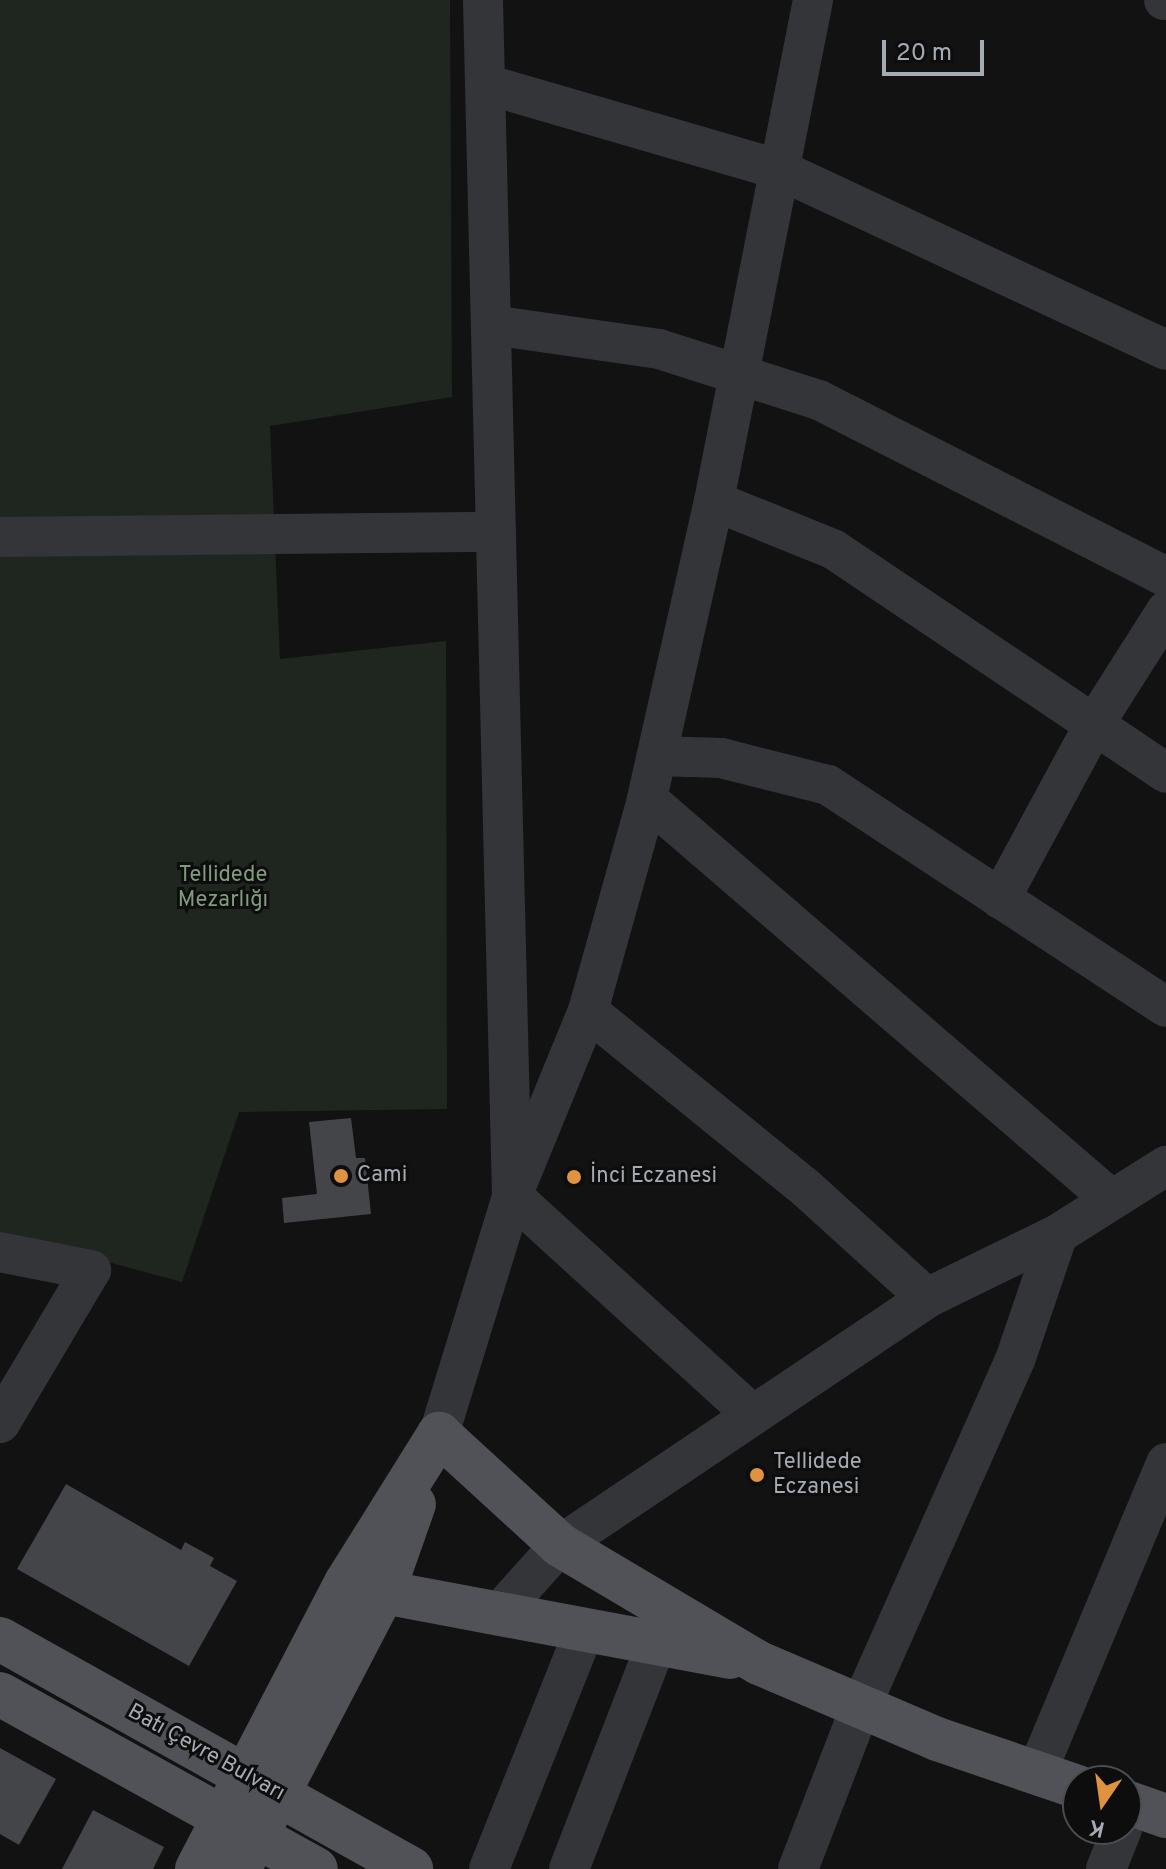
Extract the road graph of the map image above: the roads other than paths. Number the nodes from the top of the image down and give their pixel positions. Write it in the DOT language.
graph roads {
  1 [pos="483,0"];
  2 [pos="813,0"];
  3 [pos="485,84"];
  4 [pos="778,169"];
  5 [pos="491,325"];
  6 [pos="1166,350"];
  7 [pos="736,373"];
  8 [pos="714,501"];
  9 [pos="496,532"];
  10 [pos="0,537"];
  11 [pos="1166,577"];
  12 [pos="1166,611"];
  13 [pos="1095,723"];
  14 [pos="657,756"];
  15 [pos="1166,773"];
  16 [pos="647,799"];
  17 [pos="1000,899"];
  18 [pos="1166,1007"];
  19 [pos="588,1011"];
  20 [pos="1166,1166"];
  21 [pos="512,1196"];
  22 [pos="1112,1200"];
  23 [pos="1058,1234"];
  24 [pos="0,1252"];
  25 [pos="927,1298"];
  26 [pos="753,1415"];
  27 [pos="0,1423"];
  28 [pos="439,1434"];
  29 [pos="1166,1463"];
  30 [pos="560,1545"];
  31 [pos="365,1588"];
  32 [pos="499,1613"];
  33 [pos="585,1629"];
  34 [pos="0,1639"];
  35 [pos="657,1642"];
  36 [pos="759,1663"];
  37 [pos="0,1694"];
  38 [pos="860,1708"];
  39 [pos="1036,1774"];
  40 [pos="1062,1782"];
  41 [pos="262,1784"];
  42 [pos="241,1840"];
  43 [pos="1118,1845"];
  44 [pos="197,1869"];
  45 [pos="316,1869"];
  46 [pos="411,1869"];
  47 [pos="489,1869"];
  48 [pos="569,1869"];
  49 [pos="798,1869"];
  50 [pos="1106,1869"];
  1 -- 3 [label="street"];
  2 -- 4 [label="street"];
  3 -- 4 [label="street"];
  3 -- 5 [label="street"];
  4 -- 6 [label="street"];
  4 -- 7 [label="street"];
  5 -- 7 [label="street"];
  5 -- 9 [label="street"];
  7 -- 8 [label="street"];
  7 -- 11 [label="street"];
  8 -- 13 [label="street"];
  8 -- 14 [label="street"];
  9 -- 10 [label="street"];
  9 -- 21 [label="street"];
  12 -- 13 [label="street"];
  13 -- 15 [label="street"];
  13 -- 17 [label="street"];
  14 -- 16 [label="street"];
  14 -- 17 [label="street"];
  16 -- 19 [label="street"];
  16 -- 22 [label="street"];
  17 -- 18 [label="street"];
  19 -- 21 [label="street"];
  19 -- 25 [label="street"];
  20 -- 22 [label="street"];
  21 -- 26 [label="street"];
  21 -- 28 [label="street"];
  22 -- 23 [label="street"];
  23 -- 25 [label="street"];
  23 -- 38 [label="street"];
  24 -- 27 [label="street"];
  25 -- 26 [label="street"];
  26 -- 30 [label="street"];
  28 -- 30 [label="main road"];
  28 -- 31 [label="main road"];
  29 -- 39 [label="street"];
  30 -- 32 [label="street"];
  30 -- 36 [label="main road"];
  31 -- 32 [label="main road"];
  31 -- 41 [label="main road"];
  32 -- 33 [label="main road"];
  33 -- 35 [label="main road"];
  33 -- 47 [label="street"];
  34 -- 41 [label="main road, Batı Çevre Bulvarı"];
  35 -- 36 [label="main road"];
  35 -- 48 [label="street"];
  36 -- 38 [label="main road"];
  37 -- 42 [label="main road, Batı Çevre Bulvarı"];
  38 -- 39 [label="main road"];
  38 -- 49 [label="street"];
  39 -- 40 [label="main road"];
  41 -- 42 [label="main road"];
  41 -- 46 [label="main road, Batı Çevre Bulvarı"];
  42 -- 44 [label="main road"];
  42 -- 45 [label="main road, Batı Çevre Bulvarı"];
  43 -- 50 [label="street"];
}
